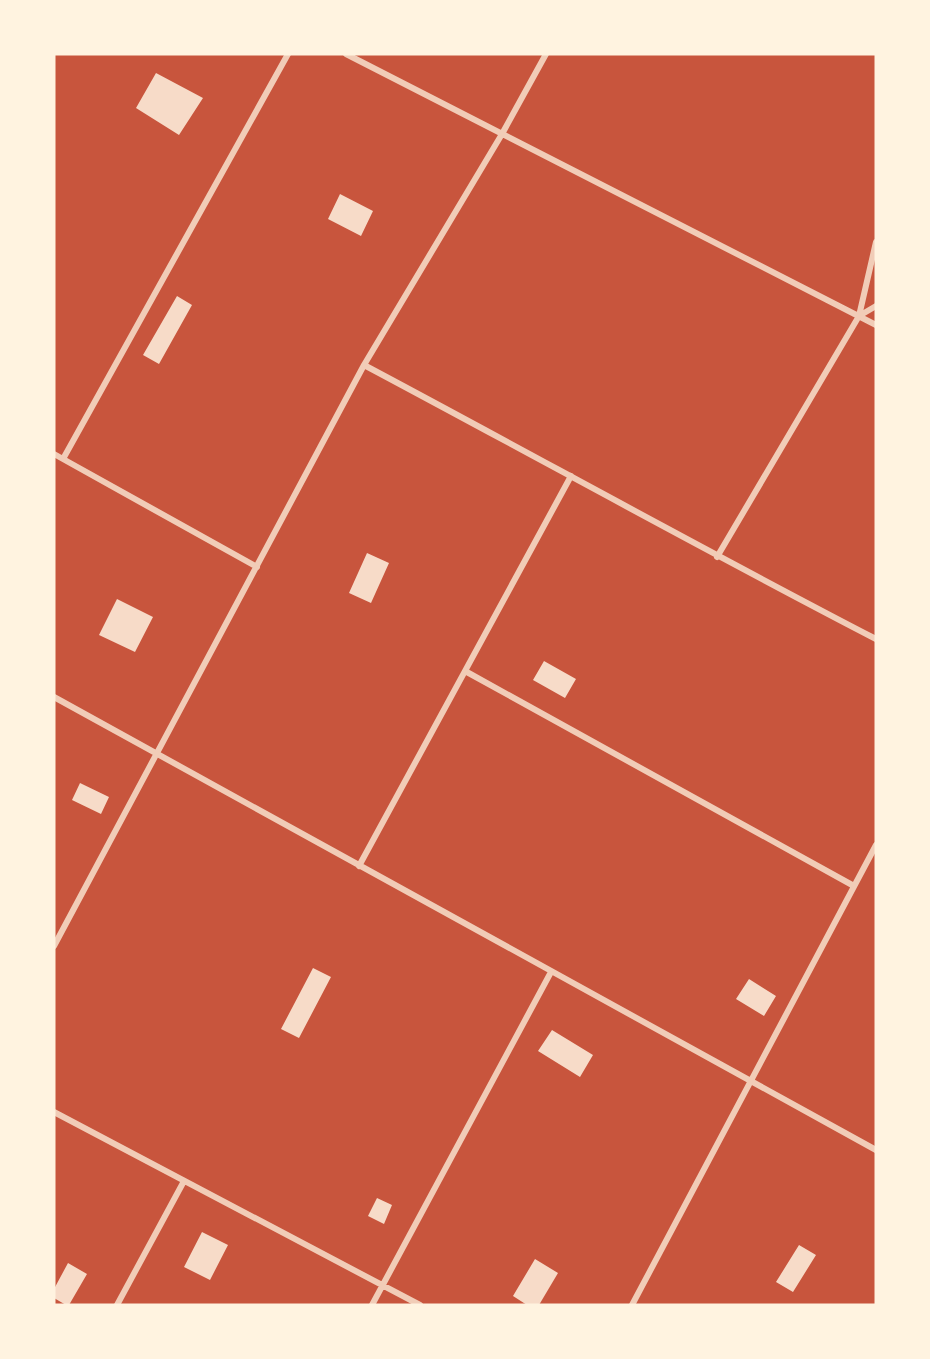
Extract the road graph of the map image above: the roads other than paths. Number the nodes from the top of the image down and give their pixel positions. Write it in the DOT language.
graph roads {
  1 [pos="288,54"];
  2 [pos="346,54"];
  3 [pos="546,54"];
  4 [pos="502,134"];
  5 [pos="876,242"];
  6 [pos="876,306"];
  7 [pos="859,316"];
  8 [pos="876,325"];
  9 [pos="364,365"];
  10 [pos="54,454"];
  11 [pos="63,459"];
  12 [pos="571,476"];
  13 [pos="717,556"];
  14 [pos="257,567"];
  15 [pos="876,639"];
  16 [pos="465,671"];
  17 [pos="54,697"];
  18 [pos="157,754"];
  19 [pos="876,845"];
  20 [pos="359,866"];
  21 [pos="854,886"];
  22 [pos="54,946"];
  23 [pos="551,972"];
  24 [pos="751,1081"];
  25 [pos="54,1112"];
  26 [pos="876,1150"];
  27 [pos="184,1180"];
  28 [pos="383,1286"];
  29 [pos="117,1305"];
  30 [pos="372,1305"];
  31 [pos="420,1305"];
  32 [pos="632,1305"];
  1 -- 11 [label="street"];
  2 -- 4 [label="street"];
  3 -- 4 [label="street"];
  4 -- 7 [label="street"];
  4 -- 9 [label="street"];
  5 -- 7 [label="street"];
  6 -- 7 [label="street"];
  7 -- 8 [label="street"];
  7 -- 13 [label="street"];
  9 -- 12 [label="street"];
  9 -- 14 [label="street"];
  10 -- 11 [label="street"];
  11 -- 14 [label="street"];
  12 -- 13 [label="street"];
  12 -- 16 [label="street"];
  13 -- 15 [label="street"];
  14 -- 18 [label="street"];
  16 -- 20 [label="street"];
  16 -- 21 [label="street"];
  17 -- 18 [label="street"];
  18 -- 20 [label="street"];
  18 -- 22 [label="street"];
  19 -- 21 [label="street"];
  20 -- 23 [label="street"];
  21 -- 24 [label="street"];
  23 -- 24 [label="street"];
  23 -- 28 [label="street"];
  24 -- 26 [label="street"];
  24 -- 32 [label="street"];
  25 -- 27 [label="street"];
  27 -- 28 [label="street"];
  27 -- 29 [label="street"];
  28 -- 30 [label="street"];
  28 -- 31 [label="street"];
}
